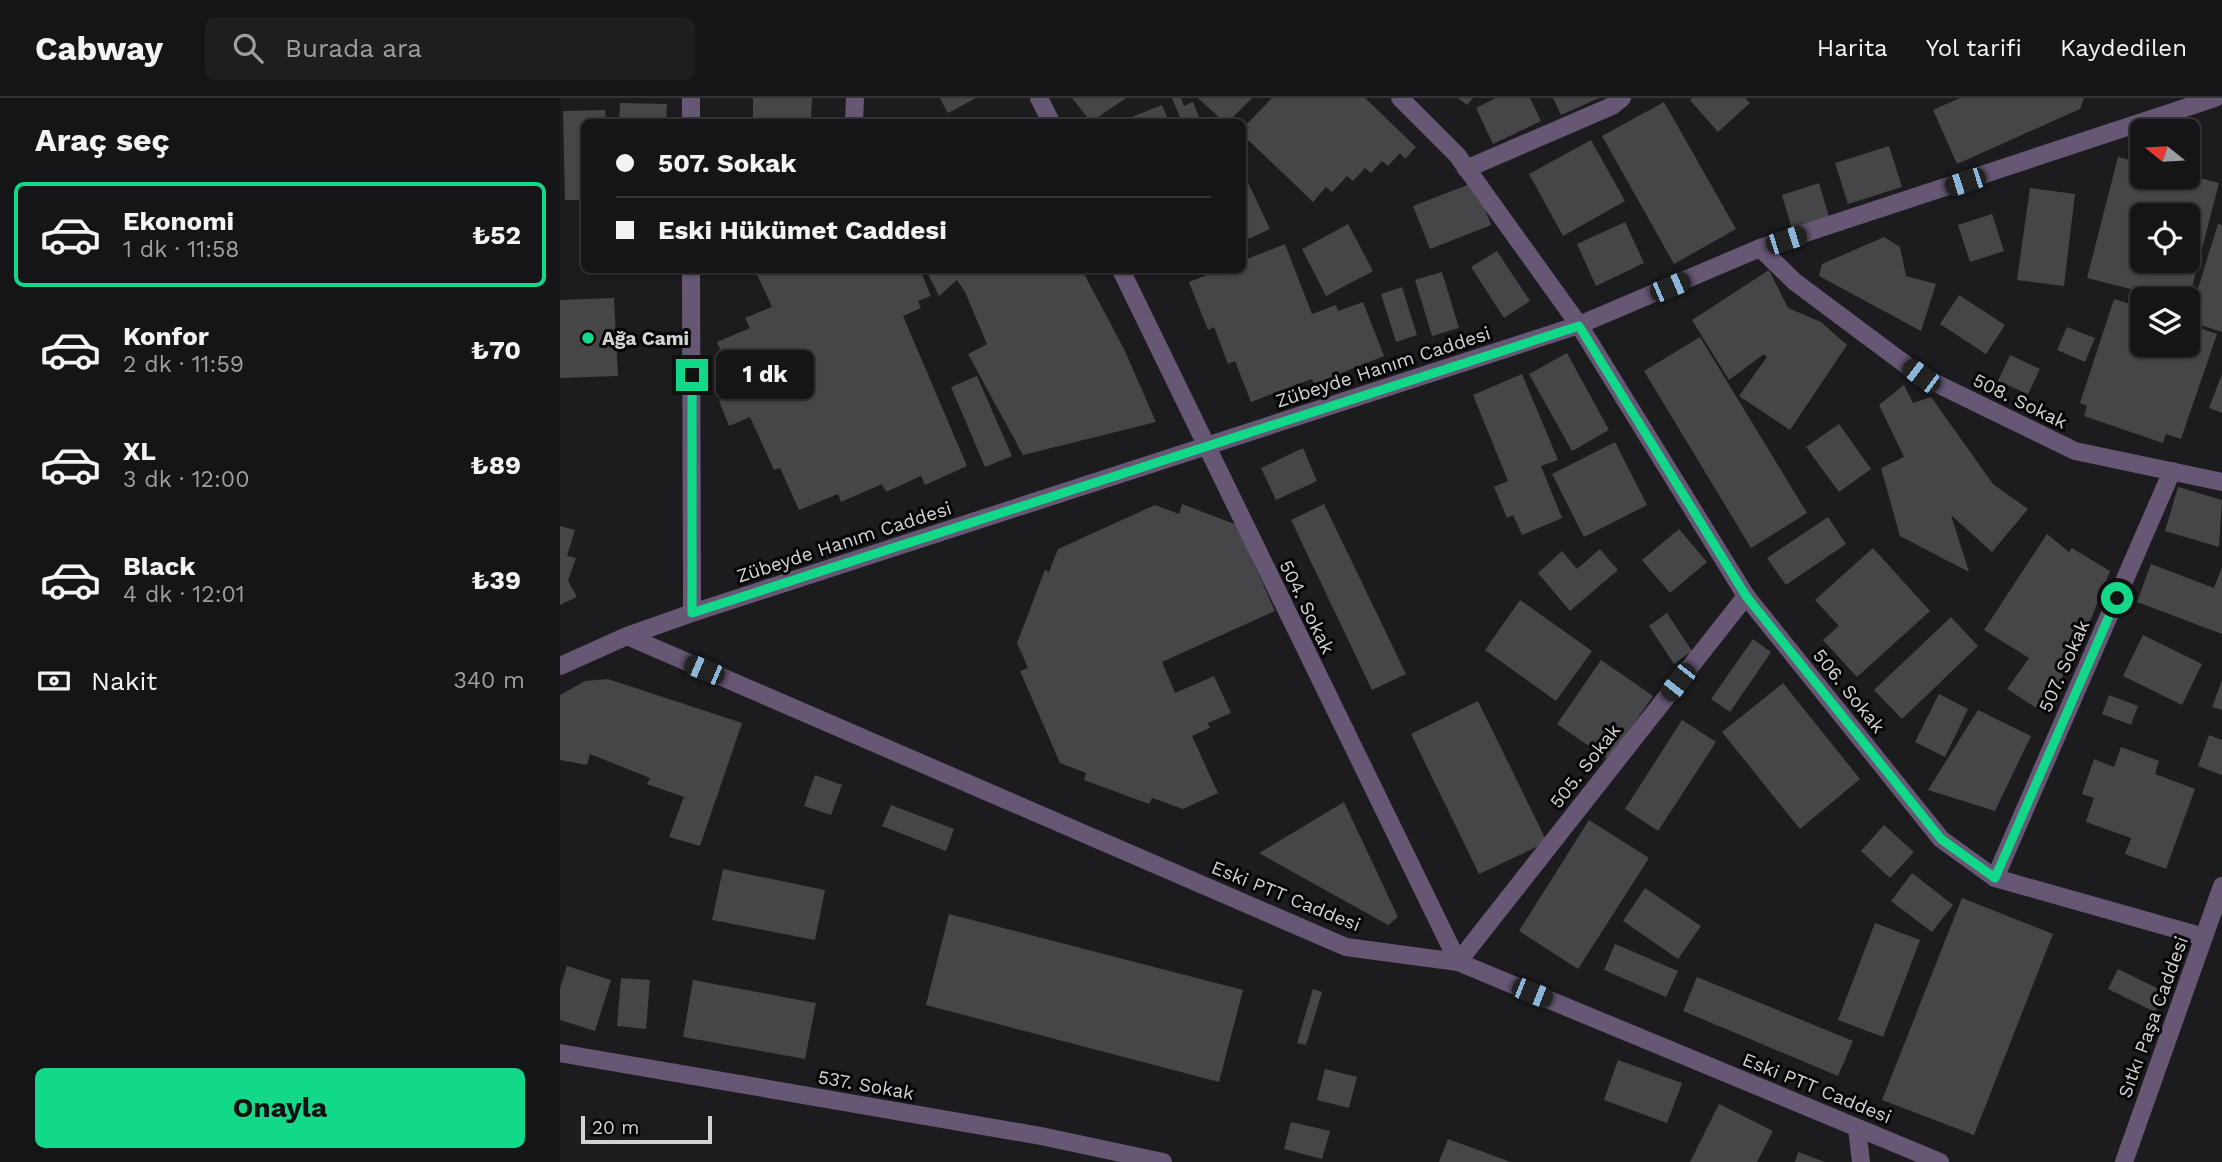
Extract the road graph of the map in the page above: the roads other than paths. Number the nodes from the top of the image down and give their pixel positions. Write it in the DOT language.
graph roads {
  1 [pos="691,98"];
  2 [pos="855,98"];
  3 [pos="1039,98"];
  4 [pos="1400,98"];
  5 [pos="1622,98"];
  6 [pos="2215,98"];
  7 [pos="691,119"];
  8 [pos="854,119"];
  9 [pos="1050,119"];
  10 [pos="1466,169"];
  11 [pos="1760,248"];
  12 [pos="691,273"];
  13 [pos="1122,273"];
  14 [pos="1579,326"];
  15 [pos="1206,447"];
  16 [pos="2172,471"];
  17 [pos="2222,482"];
  18 [pos="1746,596"];
  19 [pos="692,613"];
  20 [pos="626,636"];
  21 [pos="560,666"];
  22 [pos="1995,878"];
  23 [pos="2222,886"];
  24 [pos="2204,937"];
  25 [pos="1458,962"];
  26 [pos="560,1053"];
  27 [pos="1857,1128"];
  28 [pos="1163,1162"];
  29 [pos="1861,1162"];
  30 [pos="1940,1162"];
  31 [pos="2124,1162"];
  1 -- 7 [label="street"];
  2 -- 8 [label="street"];
  3 -- 9 [label="street"];
  4 -- 10 [label="street, 506. Sokak"];
  5 -- 10 [label="street"];
  6 -- 11 [label="street, Zübeyde Hanım Caddesi"];
  10 -- 14 [label="street, 506. Sokak"];
  11 -- 14 [label="street, Zübeyde Hanım Caddesi"];
  11 -- 16 [label="street, 508. Sokak"];
  12 -- 19 [label="street"];
  13 -- 15 [label="street, 504. Sokak"];
  14 -- 15 [label="street, Zübeyde Hanım Caddesi"];
  14 -- 18 [label="street, 506. Sokak"];
  15 -- 19 [label="street, Zübeyde Hanım Caddesi"];
  15 -- 25 [label="street, 504. Sokak"];
  16 -- 17 [label="street, 508. Sokak"];
  16 -- 22 [label="street, 507. Sokak"];
  18 -- 22 [label="street, 506. Sokak"];
  18 -- 25 [label="street, 505. Sokak"];
  19 -- 20 [label="street, Zübeyde Hanım Caddesi"];
  20 -- 21 [label="street, Zübeyde Hanım Caddesi"];
  20 -- 25 [label="street, Eski PTT Caddesi"];
  22 -- 24 [label="street, 506. Sokak"];
  23 -- 24 [label="street, Sıtkı Paşa Caddesi"];
  24 -- 31 [label="street, Sıtkı Paşa Caddesi"];
  25 -- 27 [label="street, Eski PTT Caddesi"];
  26 -- 28 [label="street, 537. Sokak"];
  27 -- 29 [label="street"];
  27 -- 30 [label="street, Eski PTT Caddesi"];
}
